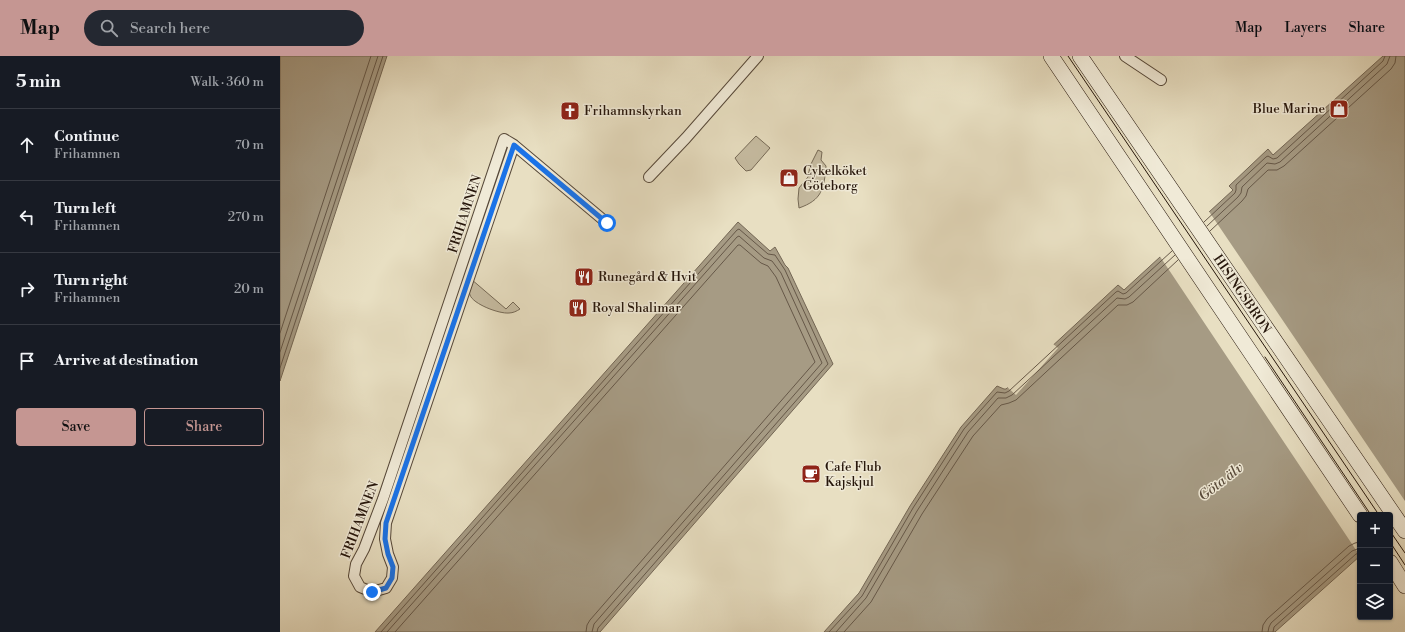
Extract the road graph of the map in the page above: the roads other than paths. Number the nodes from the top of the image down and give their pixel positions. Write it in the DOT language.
graph roads {
  1 [pos="758,56"];
  2 [pos="1051,56"];
  3 [pos="1125,56"];
  4 [pos="1084,62"];
  5 [pos="1161,80"];
  6 [pos="514,145"];
  7 [pos="649,177"];
  8 [pos="607,223"];
  9 [pos="1358,512"];
  10 [pos="1405,531"];
  11 [pos="1393,567"];
  12 [pos="1405,586"];
  1 -- 7 [label="street"];
  2 -- 9 [label="main road, HISINGSBRON"];
  3 -- 5 [label="street"];
  4 -- 10 [label="main road, HISINGSBRON"];
  6 -- 6 [label="street, FRIHAMNEN"];
  6 -- 8 [label="street"];
  11 -- 12 [label="main road"];
}
